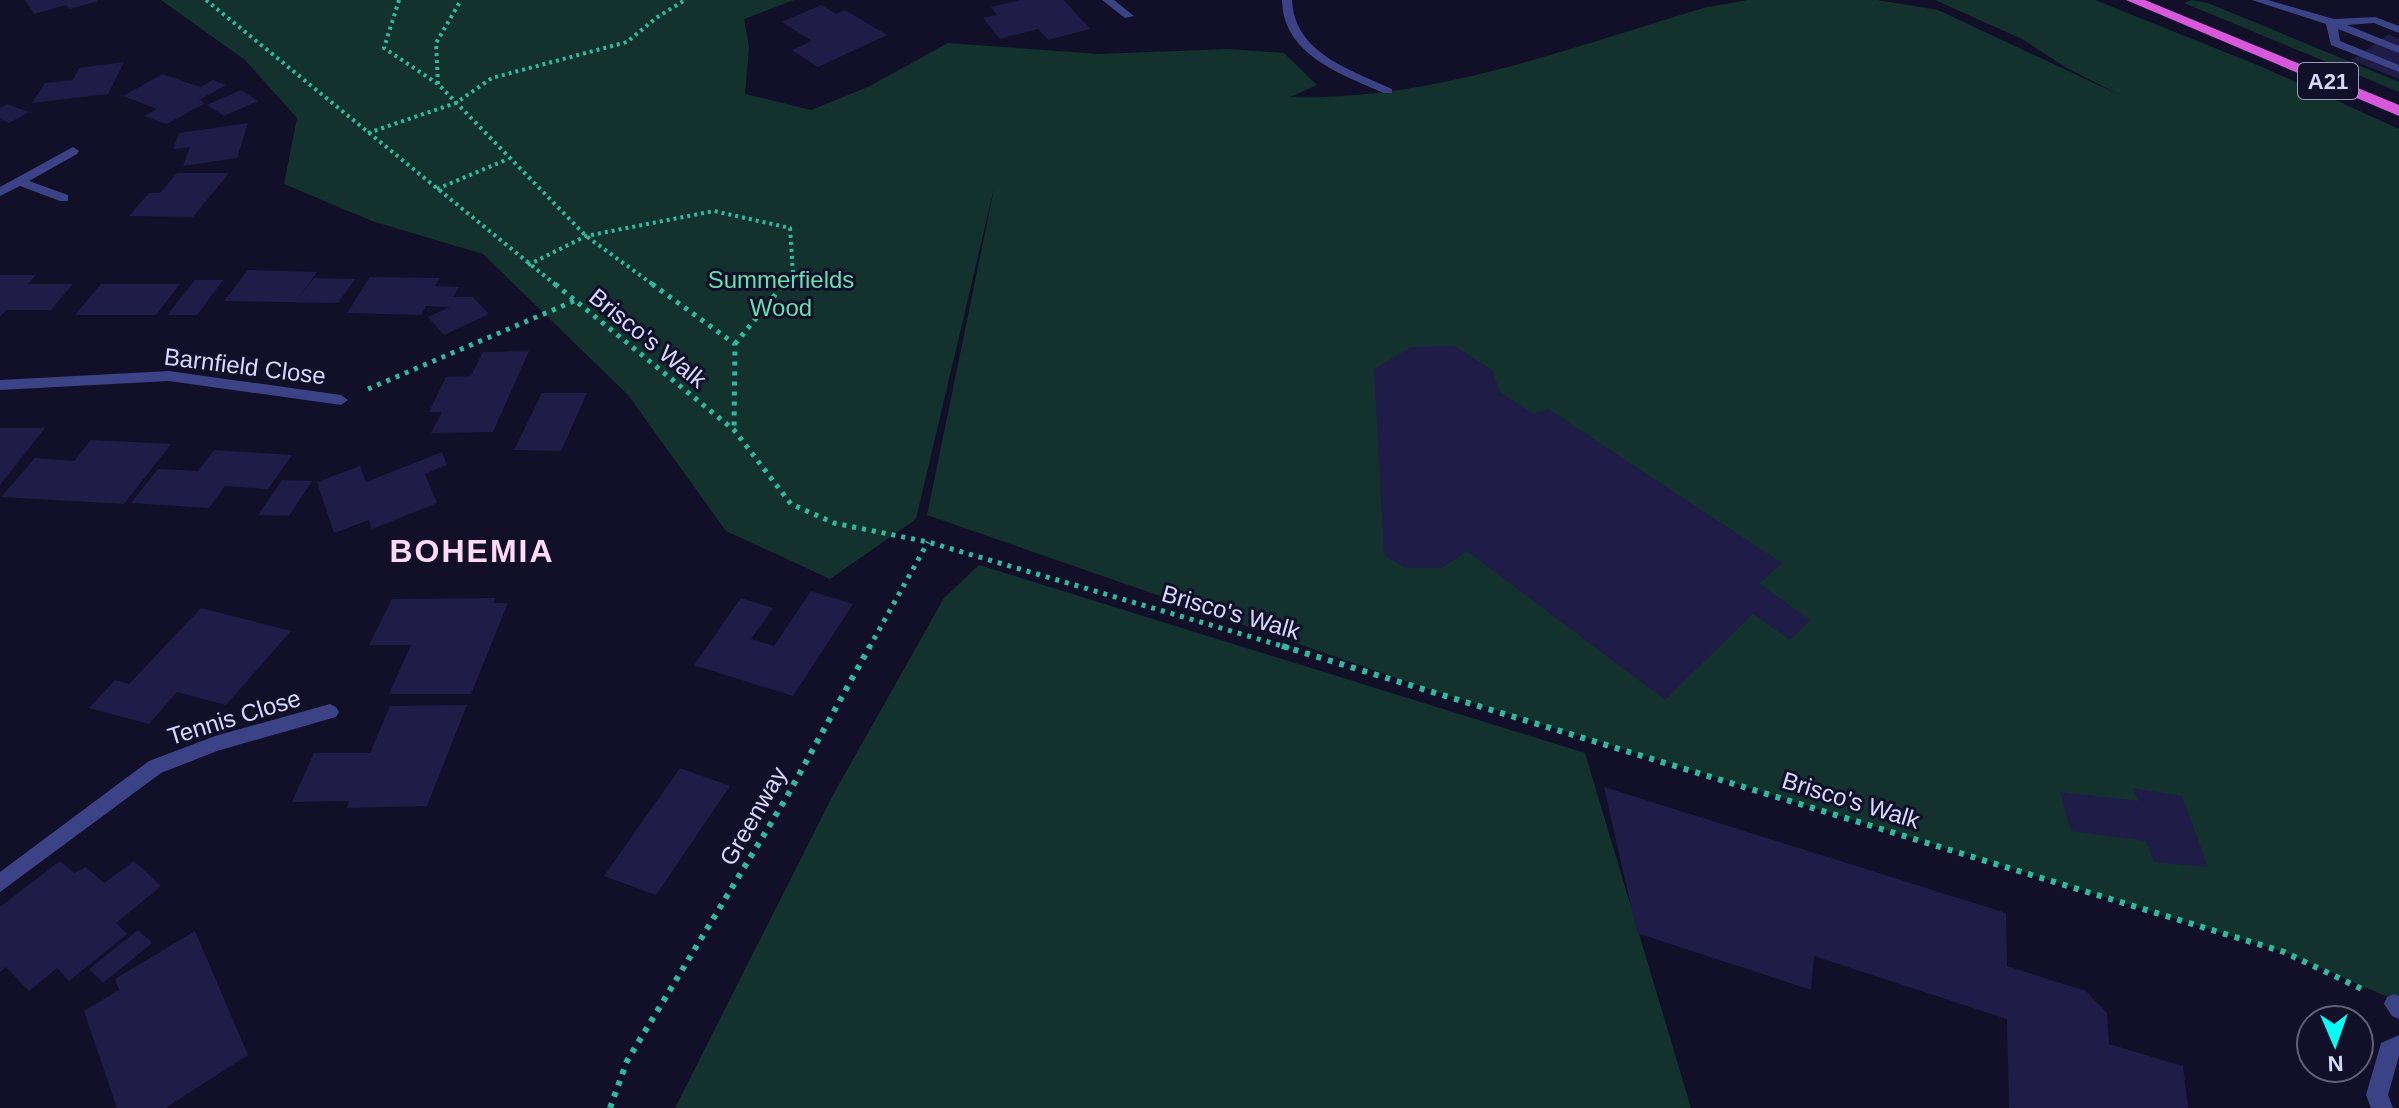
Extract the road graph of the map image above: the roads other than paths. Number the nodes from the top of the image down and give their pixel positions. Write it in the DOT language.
graph roads {
  1 [pos="1107,0"];
  2 [pos="1287,0"];
  3 [pos="2257,0"];
  4 [pos="2137,1"];
  5 [pos="1129,16"];
  6 [pos="2331,22"];
  7 [pos="2399,30"];
  8 [pos="2399,50"];
  9 [pos="2399,69"];
  10 [pos="1388,91"];
  11 [pos="2399,111"];
  12 [pos="73,151"];
  13 [pos="19,181"];
  14 [pos="0,192"];
  15 [pos="64,198"];
  16 [pos="0,385"];
  17 [pos="341,400"];
  18 [pos="330,712"];
  19 [pos="0,883"];
  20 [pos="2399,1045"];
  21 [pos="2382,1108"];
  1 -- 5 [label="street"];
  2 -- 10 [label="street"];
  3 -- 6 [label="street"];
  4 -- 11 [label="highway, A21"];
  6 -- 7 [label="street"];
  6 -- 8 [label="street"];
  6 -- 9 [label="street"];
  12 -- 13 [label="street"];
  13 -- 14 [label="street"];
  13 -- 15 [label="street"];
  16 -- 17 [label="street, Barnfield Close"];
  18 -- 19 [label="street, Tennis Close"];
  20 -- 21 [label="street"];
}
